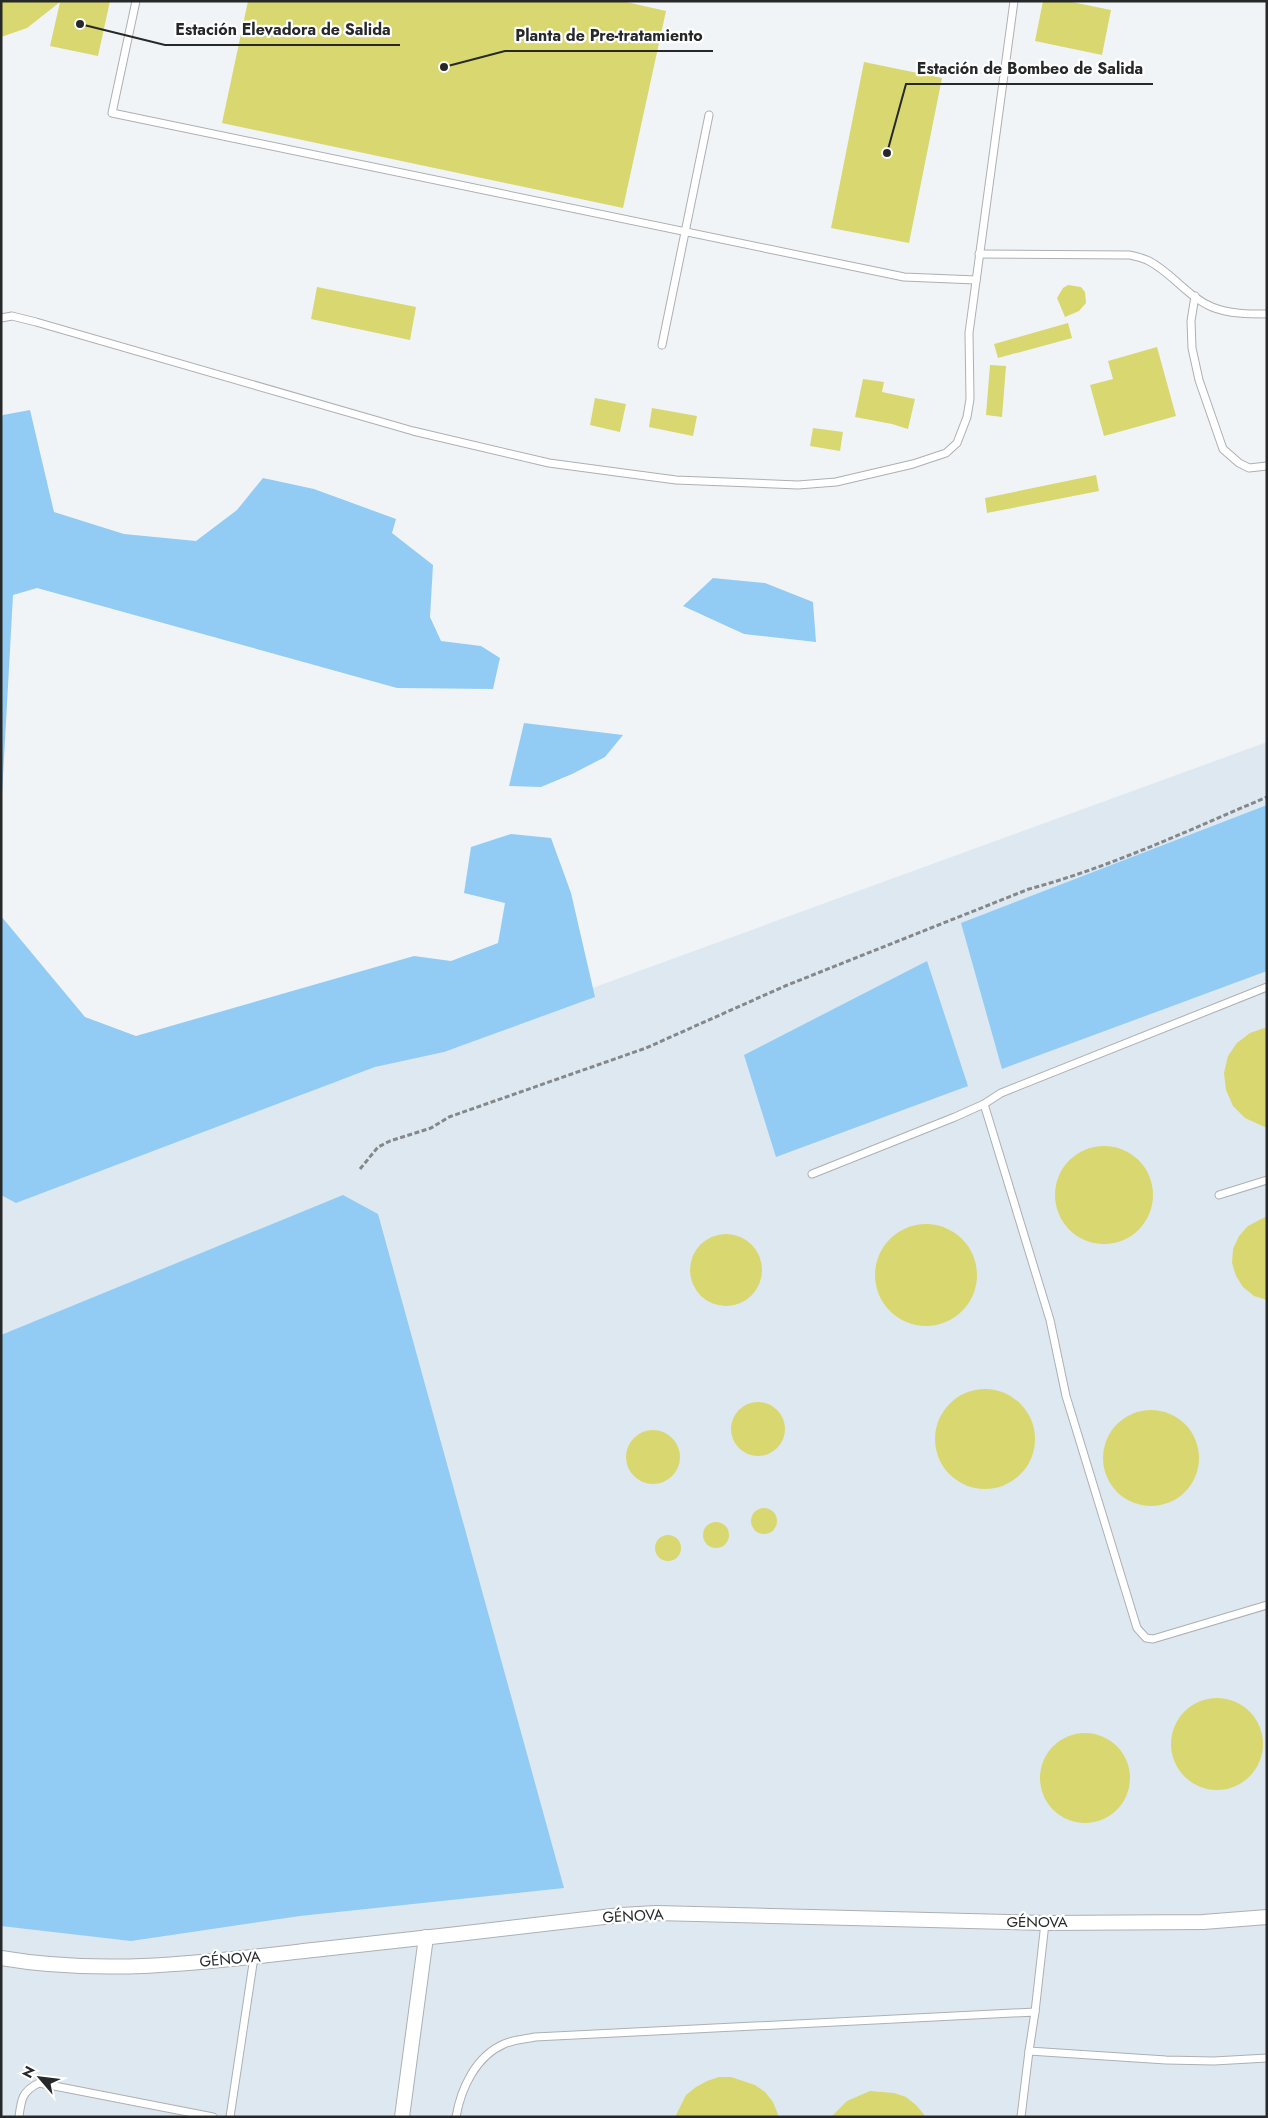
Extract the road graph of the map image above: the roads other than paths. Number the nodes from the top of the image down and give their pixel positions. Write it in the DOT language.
graph roads {
  1 [pos="136,1"];
  2 [pos="1014,1"];
  3 [pos="709,114"];
  4 [pos="685,232"];
  5 [pos="979,254"];
  6 [pos="976,280"];
  7 [pos="1195,296"];
  8 [pos="1267,314"];
  9 [pos="1,318"];
  10 [pos="662,345"];
  11 [pos="1267,466"];
  12 [pos="1267,987"];
  13 [pos="984,1104"];
  14 [pos="812,1174"];
  15 [pos="1267,1180"];
  16 [pos="1219,1195"];
  17 [pos="1267,1605"];
  18 [pos="1267,1917"];
  19 [pos="1045,1923"];
  20 [pos="426,1937"];
  21 [pos="254,1957"];
  22 [pos="1,1958"];
  23 [pos="1035,2012"];
  24 [pos="1029,2051"];
  25 [pos="1267,2058"];
  26 [pos="18,2117"];
  27 [pos="213,2117"];
  28 [pos="230,2117"];
  29 [pos="402,2117"];
  30 [pos="456,2117"];
  31 [pos="1022,2117"];
  1 -- 4 [label="lane"];
  2 -- 5 [label="lane"];
  3 -- 4 [label="lane"];
  4 -- 6 [label="lane"];
  4 -- 10 [label="lane"];
  5 -- 6 [label="lane"];
  5 -- 7 [label="lane"];
  6 -- 9 [label="lane"];
  7 -- 8 [label="lane"];
  7 -- 11 [label="lane"];
  12 -- 13 [label="lane"];
  13 -- 14 [label="lane"];
  13 -- 17 [label="lane"];
  15 -- 16 [label="lane"];
  18 -- 19 [label="street, GÉNOVA"];
  19 -- 20 [label="street, GÉNOVA"];
  19 -- 23 [label="lane"];
  20 -- 21 [label="street, GÉNOVA"];
  20 -- 29 [label="street"];
  21 -- 22 [label="street, GÉNOVA"];
  21 -- 28 [label="lane"];
  23 -- 24 [label="lane"];
  23 -- 30 [label="lane"];
  24 -- 25 [label="lane"];
  24 -- 31 [label="lane"];
  26 -- 27 [label="lane"];
}
